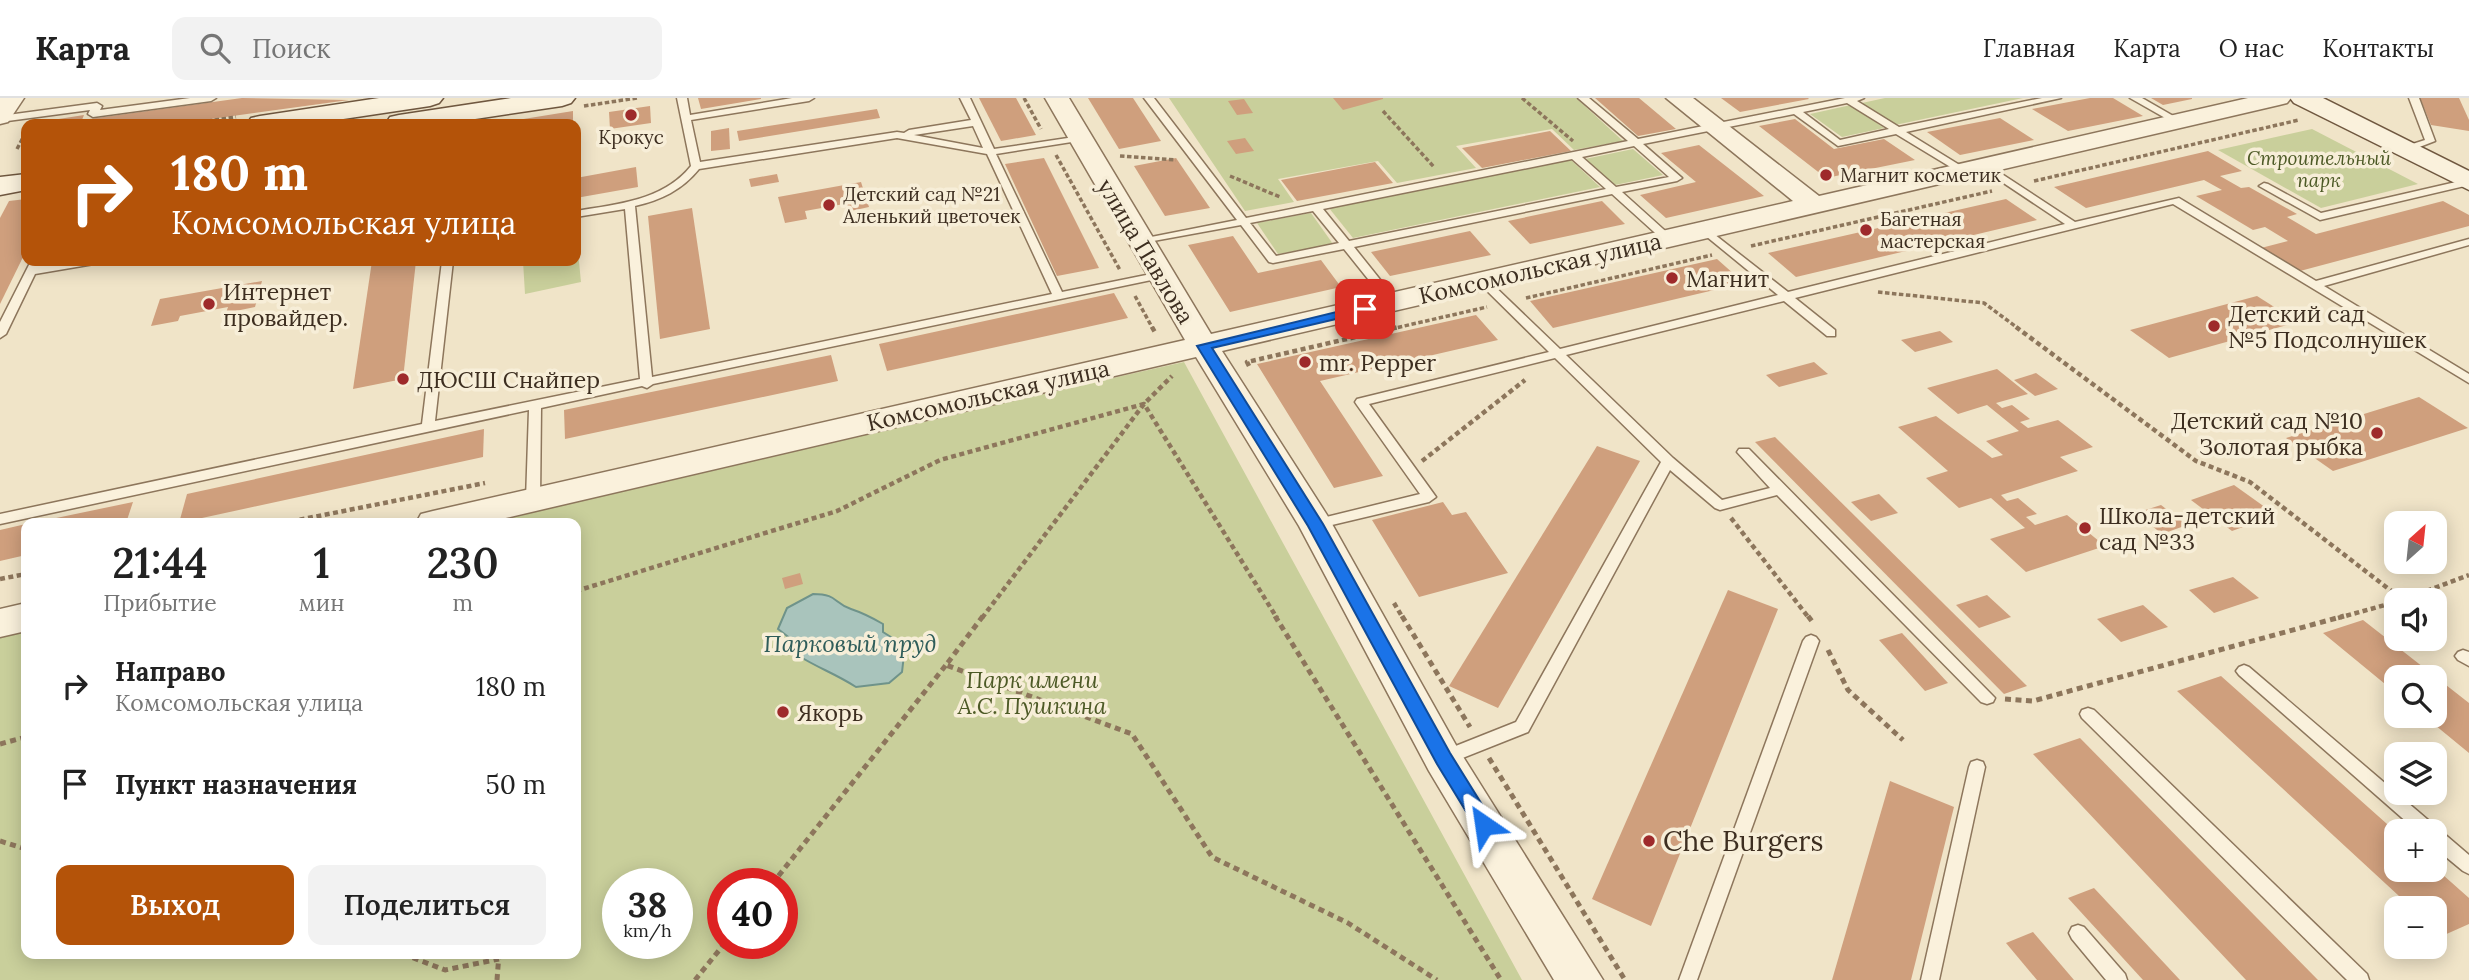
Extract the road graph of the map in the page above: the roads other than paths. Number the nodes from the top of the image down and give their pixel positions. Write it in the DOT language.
graph roads {
  1 [pos="211,98"];
  2 [pos="430,98"];
  3 [pos="562,98"];
  4 [pos="682,98"];
  5 [pos="809,98"];
  6 [pos="965,98"];
  7 [pos="1057,98"];
  8 [pos="1149,98"];
  9 [pos="1583,98"];
  10 [pos="1678,98"];
  11 [pos="2056,98"];
  12 [pos="2135,98"];
  13 [pos="2279,98"];
  14 [pos="2414,98"];
  15 [pos="1854,99"];
  16 [pos="100,102"];
  17 [pos="2305,108"];
  18 [pos="4,111"];
  19 [pos="1796,111"];
  20 [pos="689,118"];
  21 [pos="293,119"];
  22 [pos="426,119"];
  23 [pos="2178,121"];
  24 [pos="977,122"];
  25 [pos="1716,127"];
  26 [pos="1899,130"];
  27 [pos="897,135"];
  28 [pos="1078,138"];
  29 [pos="1636,143"];
  30 [pos="2404,149"];
  31 [pos="992,152"];
  32 [pos="1574,155"];
  33 [pos="21,161"];
  34 [pos="0,164"];
  35 [pos="696,166"];
  36 [pos="1973,168"];
  37 [pos="2468,182"];
  38 [pos="21,183"];
  39 [pos="0,186"];
  40 [pos="2264,186"];
  41 [pos="1613,190"];
  42 [pos="630,205"];
  43 [pos="1814,205"];
  44 [pos="1316,207"];
  45 [pos="581,213"];
  46 [pos="1243,220"];
  47 [pos="2073,225"];
  48 [pos="1705,230"];
  49 [pos="1668,239"];
  50 [pos="1141,242"];
  51 [pos="2469,242"];
  52 [pos="1347,245"];
  53 [pos="33,266"];
  54 [pos="446,266"];
  55 [pos="1161,275"];
  56 [pos="1483,281"];
  57 [pos="2314,285"];
  58 [pos="1058,295"];
  59 [pos="1786,297"];
  60 [pos="1392,303"];
  61 [pos="1831,333"];
  62 [pos="1,336"];
  63 [pos="1204,346"];
  64 [pos="1559,353"];
  65 [pos="2469,379"];
  66 [pos="646,384"];
  67 [pos="535,407"];
  68 [pos="428,427"];
  69 [pos="1744,452"];
  70 [pos="1668,461"];
  71 [pos="1780,490"];
  72 [pos="533,500"];
  73 [pos="455,518"];
  74 [pos="0,519"];
  75 [pos="1315,524"];
  76 [pos="21,618"];
  77 [pos="0,623"];
  78 [pos="1811,641"];
  79 [pos="2244,671"];
  80 [pos="1987,698"];
  81 [pos="2088,714"];
  82 [pos="1443,759"];
  83 [pos="1977,767"];
  84 [pos="2415,819"];
  85 [pos="2447,847"];
  86 [pos="2469,866"];
  87 [pos="2078,933"];
  88 [pos="1580,980"];
  89 [pos="1688,980"];
  90 [pos="1930,980"];
  91 [pos="2118,980"];
  92 [pos="2360,980"];
  1 -- 16 [label="lane"];
  2 -- 21 [label="main road"];
  3 -- 22 [label="main road"];
  4 -- 20 [label="lane"];
  5 -- 20 [label="lane"];
  6 -- 24 [label="lane"];
  7 -- 28 [label="street, улица Павлова"];
  8 -- 46 [label="lane"];
  9 -- 29 [label="lane"];
  10 -- 25 [label="street"];
  11 -- 26 [label="lane"];
  12 -- 23 [label="lane"];
  13 -- 23 [label="street, Комсомольская улица"];
  14 -- 30 [label="lane"];
  15 -- 19 [label="lane"];
  15 -- 26 [label="lane"];
  16 -- 18 [label="lane"];
  17 -- 30 [label="main road"];
  19 -- 25 [label="lane"];
  19 -- 26 [label="lane"];
  20 -- 35 [label="lane"];
  23 -- 36 [label="street, Комсомольская улица"];
  24 -- 27 [label="lane"];
  24 -- 31 [label="lane"];
  25 -- 29 [label="lane"];
  25 -- 43 [label="street"];
  26 -- 36 [label="lane"];
  27 -- 31 [label="lane"];
  27 -- 35 [label="lane"];
  28 -- 31 [label="lane"];
  28 -- 50 [label="street, улица Павлова"];
  29 -- 32 [label="lane"];
  29 -- 41 [label="lane"];
  30 -- 37 [label="main road"];
  31 -- 58 [label="lane"];
  32 -- 41 [label="lane"];
  32 -- 44 [label="lane"];
  33 -- 34 [label="main road"];
  35 -- 42 [label="lane"];
  36 -- 43 [label="street, Комсомольская улица"];
  36 -- 47 [label="lane"];
  37 -- 40 [label="lane"];
  38 -- 39 [label="main road"];
  41 -- 49 [label="lane"];
  41 -- 52 [label="lane"];
  42 -- 45 [label="lane"];
  42 -- 66 [label="lane"];
  43 -- 48 [label="street, Комсомольская улица"];
  44 -- 46 [label="lane"];
  44 -- 52 [label="lane"];
  46 -- 50 [label="lane"];
  46 -- 52 [label="lane"];
  47 -- 57 [label="lane"];
  47 -- 59 [label="lane"];
  48 -- 49 [label="street, Комсомольская улица"];
  48 -- 59 [label="lane"];
  49 -- 56 [label="street, Комсомольская улица"];
  50 -- 55 [label="street, улица Павлова"];
  51 -- 57 [label="lane"];
  52 -- 60 [label="lane"];
  53 -- 62 [label="lane"];
  54 -- 68 [label="lane"];
  55 -- 58 [label="lane"];
  55 -- 63 [label="street, улица Павлова"];
  56 -- 60 [label="street, Комсомольская улица"];
  56 -- 64 [label="lane"];
  57 -- 65 [label="lane"];
  58 -- 66 [label="lane"];
  59 -- 61 [label="lane"];
  59 -- 64 [label="lane"];
  60 -- 63 [label="street, Комсомольская улица"];
  63 -- 72 [label="street, Комсомольская улица"];
  63 -- 75 [label="street, улица Павлова"];
  64 -- 70 [label="lane"];
  64 -- 75 [label="lane"];
  66 -- 67 [label="lane"];
  67 -- 68 [label="lane"];
  67 -- 72 [label="lane"];
  68 -- 74 [label="lane"];
  69 -- 71 [label="lane"];
  70 -- 71 [label="lane"];
  70 -- 82 [label="lane"];
  71 -- 80 [label="lane"];
  72 -- 73 [label="street, Комсомольская улица"];
  75 -- 82 [label="street, улица Павлова"];
  76 -- 77 [label="street"];
  78 -- 89 [label="lane"];
  79 -- 84 [label="lane"];
  81 -- 92 [label="lane"];
  82 -- 88 [label="street, улица Павлова"];
  83 -- 90 [label="lane"];
  85 -- 86 [label="lane"];
  87 -- 91 [label="lane"];
}
